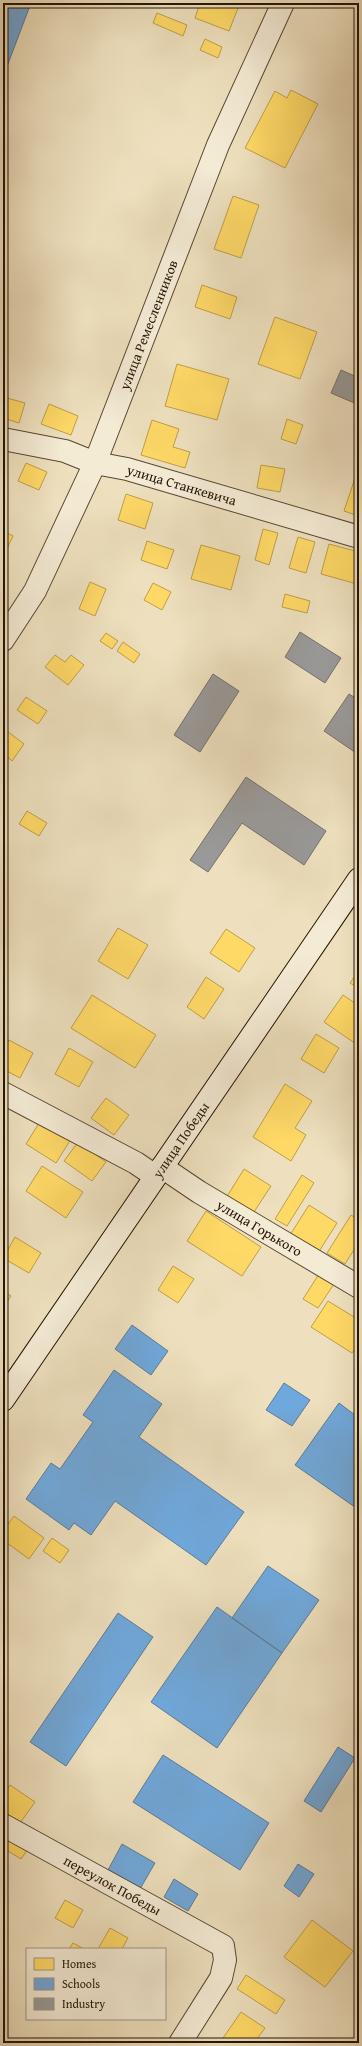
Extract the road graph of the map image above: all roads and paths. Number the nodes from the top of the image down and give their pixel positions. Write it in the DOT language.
graph roads {
  1 [pos="283,3"];
  2 [pos="3,439"];
  3 [pos="95,463"];
  4 [pos="359,537"];
  5 [pos="3,640"];
  6 [pos="359,880"];
  7 [pos="3,1093"];
  8 [pos="158,1171"];
  9 [pos="359,1287"];
  10 [pos="3,1400"];
  11 [pos="3,1825"];
  12 [pos="180,2043"];
  1 -- 3 [label="street, улица Ремесленников"];
  2 -- 3 [label="street, улица Станкевича"];
  3 -- 4 [label="street, улица Станкевича"];
  3 -- 5 [label="street, улица Ремесленников"];
  6 -- 8 [label="street, улица Победы"];
  7 -- 8 [label="street, улица Горького"];
  8 -- 9 [label="street, улица Горького"];
  8 -- 10 [label="street, улица Победы"];
  11 -- 12 [label="street, переулок Победы"];
}
